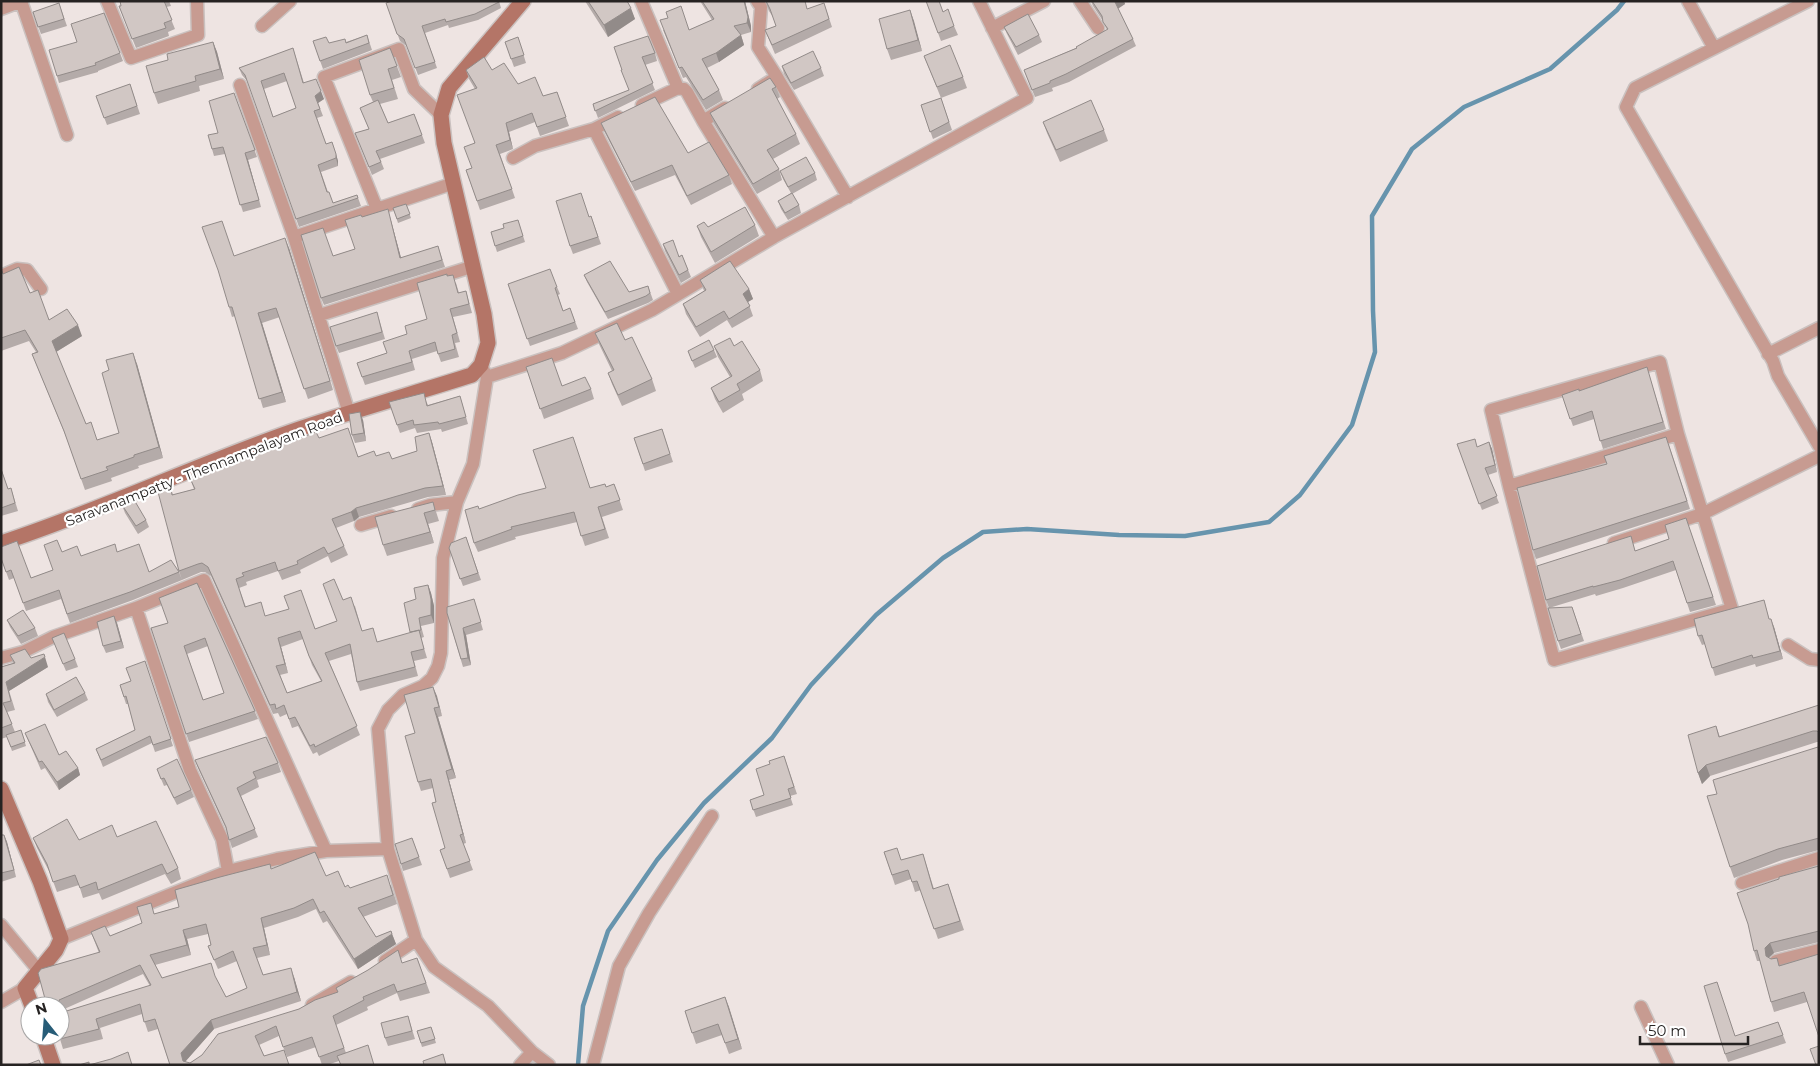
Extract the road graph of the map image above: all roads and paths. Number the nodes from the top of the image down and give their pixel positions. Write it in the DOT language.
graph roads {
  1 [pos="21,1"];
  2 [pos="107,1"];
  3 [pos="197,1"];
  4 [pos="290,1"];
  5 [pos="523,1"];
  6 [pos="641,1"];
  7 [pos="757,1"];
  8 [pos="978,1"];
  9 [pos="1044,1"];
  10 [pos="1080,1"];
  11 [pos="1688,1"];
  12 [pos="1808,1"];
  13 [pos="1,9"];
  14 [pos="262,26"];
  15 [pos="992,28"];
  16 [pos="1098,28"];
  17 [pos="1714,48"];
  18 [pos="776,77"];
  19 [pos="240,84"];
  20 [pos="678,88"];
  21 [pos="751,93"];
  22 [pos="735,102"];
  23 [pos="441,115"];
  24 [pos="703,121"];
  25 [pos="594,129"];
  26 [pos="67,135"];
  27 [pos="513,158"];
  28 [pos="454,183"];
  29 [pos="848,197"];
  30 [pos="377,209"];
  31 [pos="294,237"];
  32 [pos="774,237"];
  33 [pos="474,266"];
  34 [pos="1,276"];
  35 [pos="41,289"];
  36 [pos="678,294"];
  37 [pos="320,315"];
  38 [pos="1819,328"];
  39 [pos="1768,354"];
  40 [pos="484,371"];
  41 [pos="349,414"];
  42 [pos="1678,434"];
  43 [pos="1819,446"];
  44 [pos="1819,456"];
  45 [pos="1509,486"];
  46 [pos="457,502"];
  47 [pos="1702,514"];
  48 [pos="361,525"];
  49 [pos="1,543"];
  50 [pos="1598,548"];
  51 [pos="136,608"];
  52 [pos="1788,645"];
  53 [pos="1,658"];
  54 [pos="1819,660"];
  55 [pos="1,790"];
  56 [pos="712,816"];
  57 [pos="388,849"];
  58 [pos="326,851"];
  59 [pos="1819,858"];
  60 [pos="228,871"];
  61 [pos="1742,883"];
  62 [pos="1,925"];
  63 [pos="62,939"];
  64 [pos="416,940"];
  65 [pos="1819,950"];
  66 [pos="1776,961"];
  67 [pos="375,968"];
  68 [pos="39,971"];
  69 [pos="358,978"];
  70 [pos="25,988"];
  71 [pos="28,996"];
  72 [pos="1,1002"];
  73 [pos="1642,1007"];
  74 [pos="300,1011"];
  75 [pos="47,1046"];
  76 [pos="532,1052"];
  77 [pos="54,1065"];
  78 [pos="520,1065"];
  79 [pos="549,1065"];
  80 [pos="592,1065"];
  81 [pos="1668,1065"];
  1 -- 13 [label="street"];
  1 -- 26 [label="street"];
  2 -- 3 [label="street"];
  4 -- 14 [label="street"];
  5 -- 23 [label="main road"];
  6 -- 20 [label="street"];
  7 -- 18 [label="street"];
  8 -- 15 [label="street"];
  9 -- 15 [label="street"];
  10 -- 16 [label="street"];
  11 -- 17 [label="street"];
  12 -- 17 [label="street"];
  15 -- 29 [label="street"];
  17 -- 39 [label="street"];
  18 -- 21 [label="street"];
  18 -- 29 [label="street"];
  19 -- 31 [label="street"];
  20 -- 24 [label="street"];
  20 -- 25 [label="street"];
  22 -- 24 [label="street"];
  23 -- 28 [label="main road"];
  23 -- 30 [label="street"];
  24 -- 32 [label="street"];
  25 -- 27 [label="street"];
  25 -- 36 [label="street"];
  28 -- 30 [label="street"];
  28 -- 33 [label="main road"];
  29 -- 32 [label="street"];
  30 -- 31 [label="street"];
  31 -- 37 [label="street"];
  32 -- 36 [label="street"];
  33 -- 37 [label="street"];
  33 -- 40 [label="main road"];
  34 -- 35 [label="street"];
  36 -- 40 [label="street"];
  37 -- 41 [label="street"];
  38 -- 39 [label="street"];
  39 -- 43 [label="street"];
  40 -- 41 [label="main road, Saravanampatty - Thennampalayam Road"];
  40 -- 46 [label="street"];
  41 -- 49 [label="main road, Saravanampatty - Thennampalayam Road"];
  42 -- 45 [label="street"];
  42 -- 45 [label="street"];
  42 -- 47 [label="street"];
  44 -- 47 [label="street"];
  45 -- 47 [label="street"];
  46 -- 48 [label="street"];
  46 -- 57 [label="street"];
  47 -- 50 [label="street"];
  51 -- 53 [label="street"];
  51 -- 58 [label="street"];
  51 -- 60 [label="street"];
  52 -- 54 [label="street"];
  55 -- 63 [label="main road"];
  56 -- 80 [label="street"];
  57 -- 58 [label="street"];
  57 -- 64 [label="street"];
  58 -- 60 [label="street"];
  59 -- 61 [label="street"];
  60 -- 63 [label="street"];
  62 -- 68 [label="street"];
  63 -- 68 [label="main road"];
  64 -- 67 [label="street"];
  64 -- 76 [label="street"];
  65 -- 66 [label="street"];
  68 -- 70 [label="main road"];
  69 -- 74 [label="street"];
  70 -- 71 [label="main road"];
  70 -- 72 [label="street"];
  73 -- 81 [label="street"];
  75 -- 77 [label="main road"];
  76 -- 78 [label="street"];
  76 -- 79 [label="street"];
}
